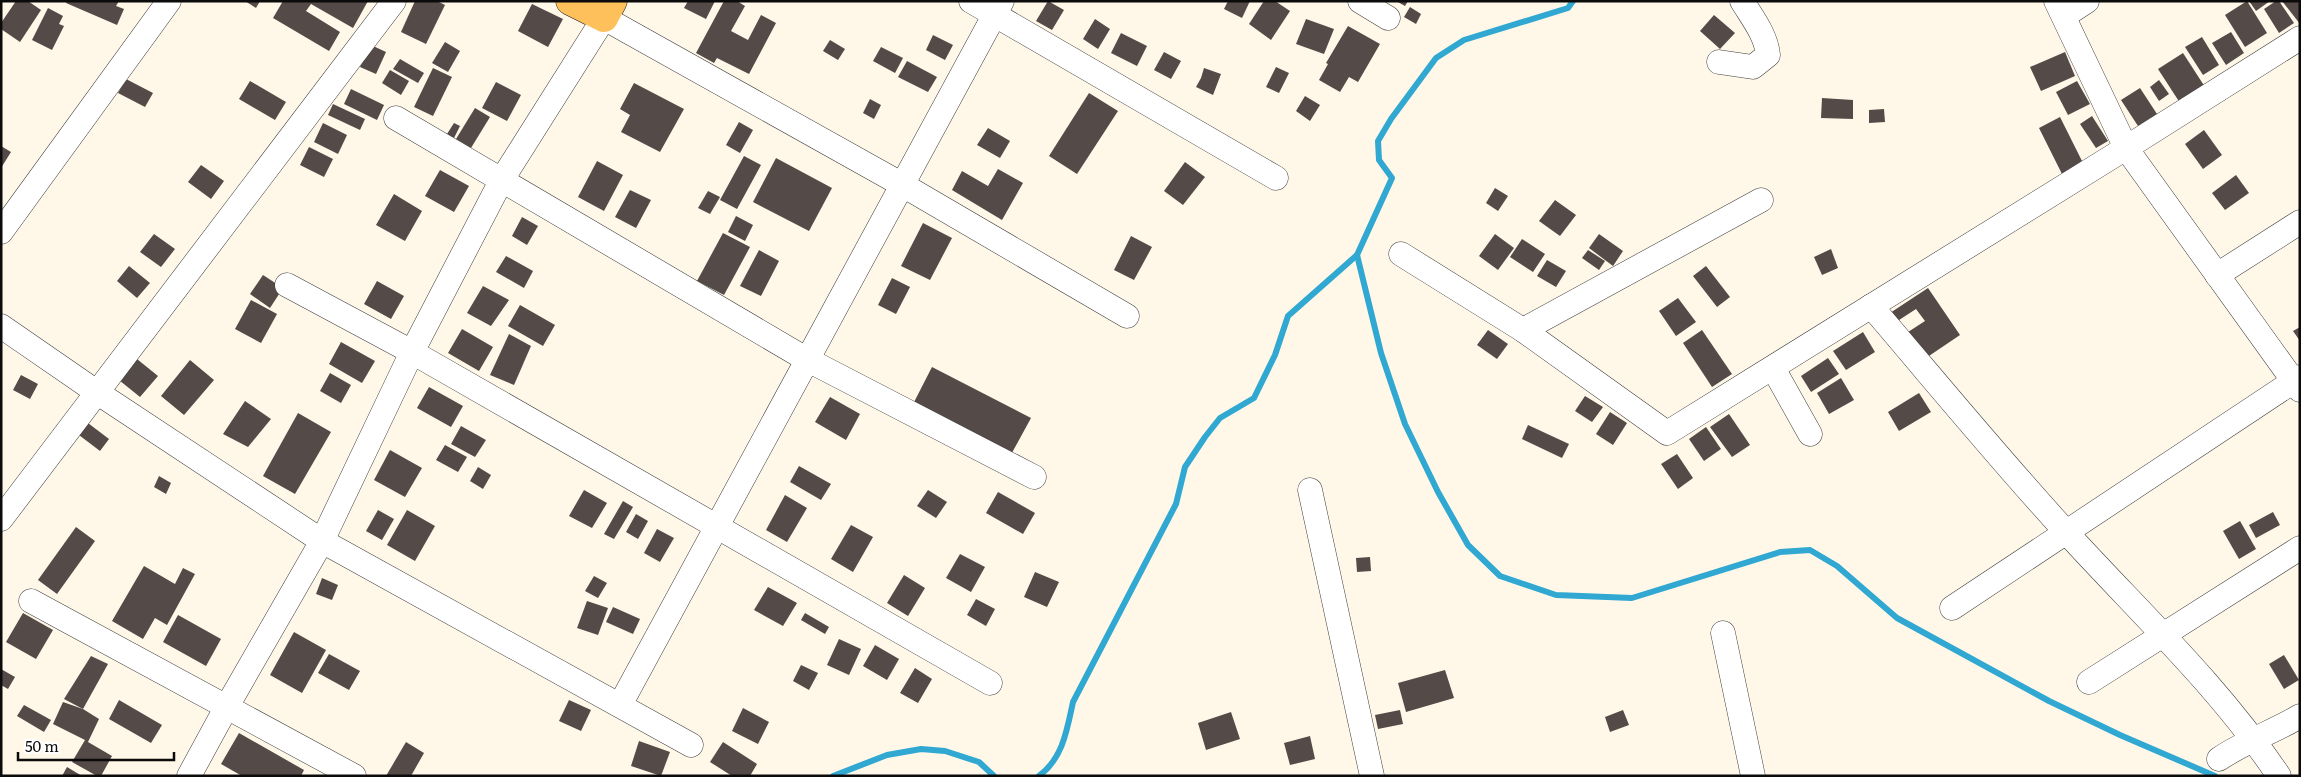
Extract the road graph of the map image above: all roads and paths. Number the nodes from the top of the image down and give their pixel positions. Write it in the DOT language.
graph roads {
  1 [pos="169,1"];
  2 [pos="394,1"];
  3 [pos="570,1"];
  4 [pos="971,1"];
  5 [pos="1360,1"];
  6 [pos="1742,1"];
  7 [pos="2087,1"];
  8 [pos="998,8"];
  9 [pos="2060,8"];
  10 [pos="609,10"];
  11 [pos="1388,18"];
  12 [pos="2300,38"];
  13 [pos="1719,62"];
  14 [pos="396,118"];
  15 [pos="2126,148"];
  16 [pos="1276,178"];
  17 [pos="501,182"];
  18 [pos="902,184"];
  19 [pos="1761,200"];
  20 [pos="2300,222"];
  21 [pos="1,232"];
  22 [pos="1401,254"];
  23 [pos="2217,275"];
  24 [pos="287,285"];
  25 [pos="1871,306"];
  26 [pos="1127,316"];
  27 [pos="1,326"];
  28 [pos="1524,330"];
  29 [pos="412,352"];
  30 [pos="806,359"];
  31 [pos="1773,368"];
  32 [pos="2297,383"];
  33 [pos="98,393"];
  34 [pos="1810,434"];
  35 [pos="1034,477"];
  36 [pos="1310,490"];
  37 [pos="1,519"];
  38 [pos="716,525"];
  39 [pos="2066,532"];
  40 [pos="322,542"];
  41 [pos="2300,548"];
  42 [pos="31,601"];
  43 [pos="1952,608"];
  44 [pos="1723,633"];
  45 [pos="2163,635"];
  46 [pos="2089,682"];
  47 [pos="990,683"];
  48 [pos="620,705"];
  49 [pos="226,708"];
  50 [pos="2300,716"];
  51 [pos="2254,738"];
  52 [pos="691,745"];
  53 [pos="2219,758"];
  54 [pos="189,776"];
  55 [pos="354,776"];
  56 [pos="1372,776"];
  57 [pos="1753,776"];
  58 [pos="2279,776"];
  1 -- 21 [label="street"];
  2 -- 33 [label="street"];
  3 -- 10 [label="main road"];
  4 -- 8 [label="street"];
  5 -- 11 [label="street"];
  6 -- 13 [label="street"];
  7 -- 9 [label="street"];
  8 -- 16 [label="street"];
  8 -- 18 [label="street"];
  9 -- 15 [label="street"];
  10 -- 17 [label="street"];
  10 -- 18 [label="street"];
  12 -- 15 [label="street"];
  14 -- 17 [label="street"];
  15 -- 23 [label="street"];
  15 -- 25 [label="street"];
  17 -- 29 [label="street"];
  17 -- 30 [label="street"];
  18 -- 26 [label="street"];
  18 -- 30 [label="street"];
  19 -- 28 [label="street"];
  20 -- 23 [label="street"];
  22 -- 28 [label="street"];
  23 -- 32 [label="street"];
  24 -- 29 [label="street"];
  25 -- 31 [label="street"];
  25 -- 39 [label="street"];
  27 -- 33 [label="street"];
  28 -- 31 [label="street"];
  29 -- 38 [label="street"];
  29 -- 40 [label="street"];
  30 -- 35 [label="street"];
  30 -- 38 [label="street"];
  31 -- 34 [label="street"];
  32 -- 39 [label="street"];
  33 -- 37 [label="street"];
  33 -- 40 [label="street"];
  36 -- 56 [label="street"];
  38 -- 47 [label="street"];
  38 -- 48 [label="street"];
  39 -- 43 [label="street"];
  39 -- 45 [label="street"];
  40 -- 48 [label="street"];
  40 -- 49 [label="street"];
  41 -- 45 [label="street"];
  42 -- 49 [label="street"];
  44 -- 57 [label="street"];
  45 -- 46 [label="street"];
  45 -- 51 [label="street"];
  48 -- 52 [label="street"];
  49 -- 54 [label="street"];
  49 -- 55 [label="street"];
  50 -- 51 [label="street"];
  51 -- 53 [label="street"];
  51 -- 58 [label="street"];
}
